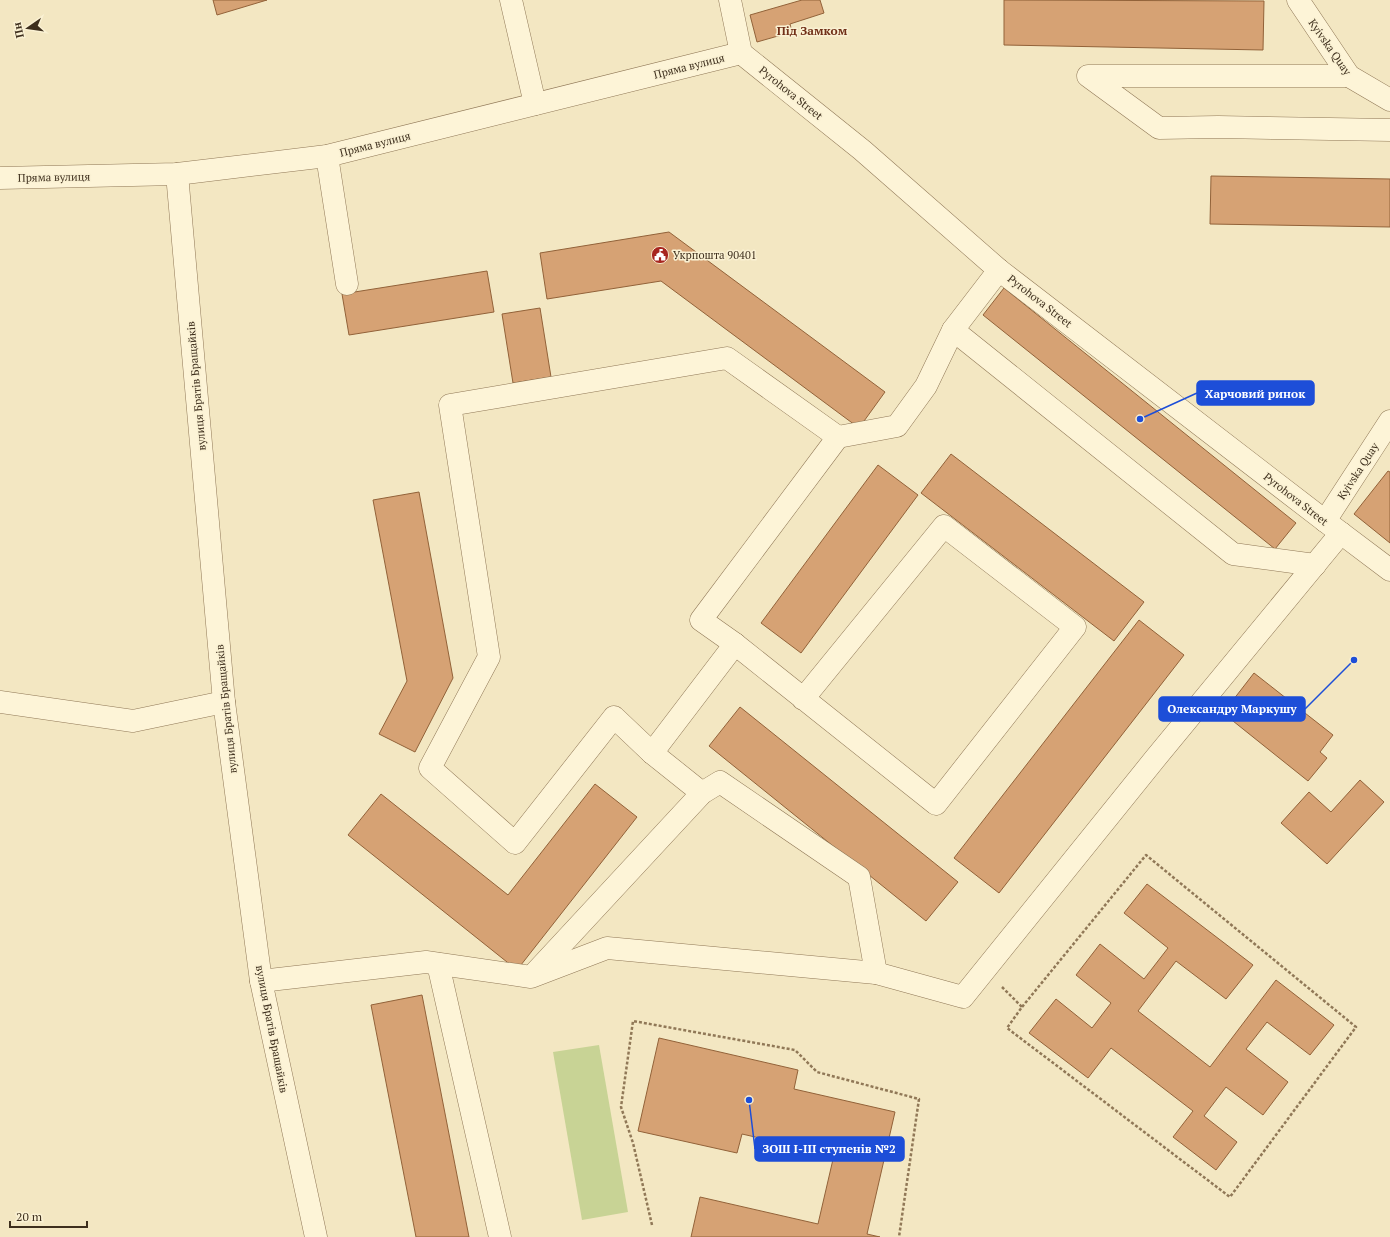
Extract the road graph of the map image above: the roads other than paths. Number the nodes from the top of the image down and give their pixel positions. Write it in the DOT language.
graph roads {
  1 [pos="511,0"];
  2 [pos="730,0"];
  3 [pos="1298,0"];
  4 [pos="742,53"];
  5 [pos="1349,76"];
  6 [pos="1390,100"];
  7 [pos="535,104"];
  8 [pos="1390,130"];
  9 [pos="327,156"];
  10 [pos="177,174"];
  11 [pos="0,178"];
  12 [pos="999,270"];
  13 [pos="347,284"];
  14 [pos="953,330"];
  15 [pos="1387,434"];
  16 [pos="838,437"];
  17 [pos="1333,527"];
  18 [pos="1315,565"];
  19 [pos="1390,570"];
  20 [pos="735,644"];
  21 [pos="803,699"];
  22 [pos="0,702"];
  23 [pos="224,702"];
  24 [pos="652,753"];
  25 [pos="702,793"];
  26 [pos="438,964"];
  27 [pos="876,973"];
  28 [pos="531,977"];
  29 [pos="261,981"];
  30 [pos="316,1237"];
  31 [pos="500,1237"];
  1 -- 7 [label="street"];
  2 -- 4 [label="street"];
  3 -- 5 [label="street, Kyivska Quay"];
  4 -- 7 [label="street, Пряма вулиця"];
  4 -- 12 [label="street, Pyrohova Street"];
  5 -- 6 [label="street, Kyivska Quay"];
  5 -- 8 [label="street"];
  7 -- 9 [label="street, Пряма вулиця"];
  9 -- 10 [label="street, Пряма вулиця"];
  9 -- 13 [label="street"];
  10 -- 11 [label="street, Пряма вулиця"];
  10 -- 23 [label="street, вулиця Братів Бращайків"];
  12 -- 14 [label="street"];
  12 -- 17 [label="street, Pyrohova Street"];
  14 -- 16 [label="street"];
  14 -- 18 [label="street"];
  15 -- 17 [label="street, Kyivska Quay"];
  16 -- 20 [label="street"];
  16 -- 24 [label="street"];
  17 -- 18 [label="street, Kyivska Quay"];
  17 -- 19 [label="street, Pyrohova Street"];
  18 -- 27 [label="street, Kyivska Quay"];
  20 -- 21 [label="street"];
  20 -- 24 [label="street"];
  21 -- 21 [label="street"];
  22 -- 23 [label="street"];
  23 -- 29 [label="street, вулиця Братів Бращайків"];
  24 -- 25 [label="street"];
  25 -- 27 [label="street"];
  25 -- 28 [label="street"];
  26 -- 28 [label="street"];
  26 -- 29 [label="street"];
  26 -- 31 [label="street"];
  27 -- 28 [label="street"];
  29 -- 30 [label="street, вулиця Братів Бращайків"];
}
